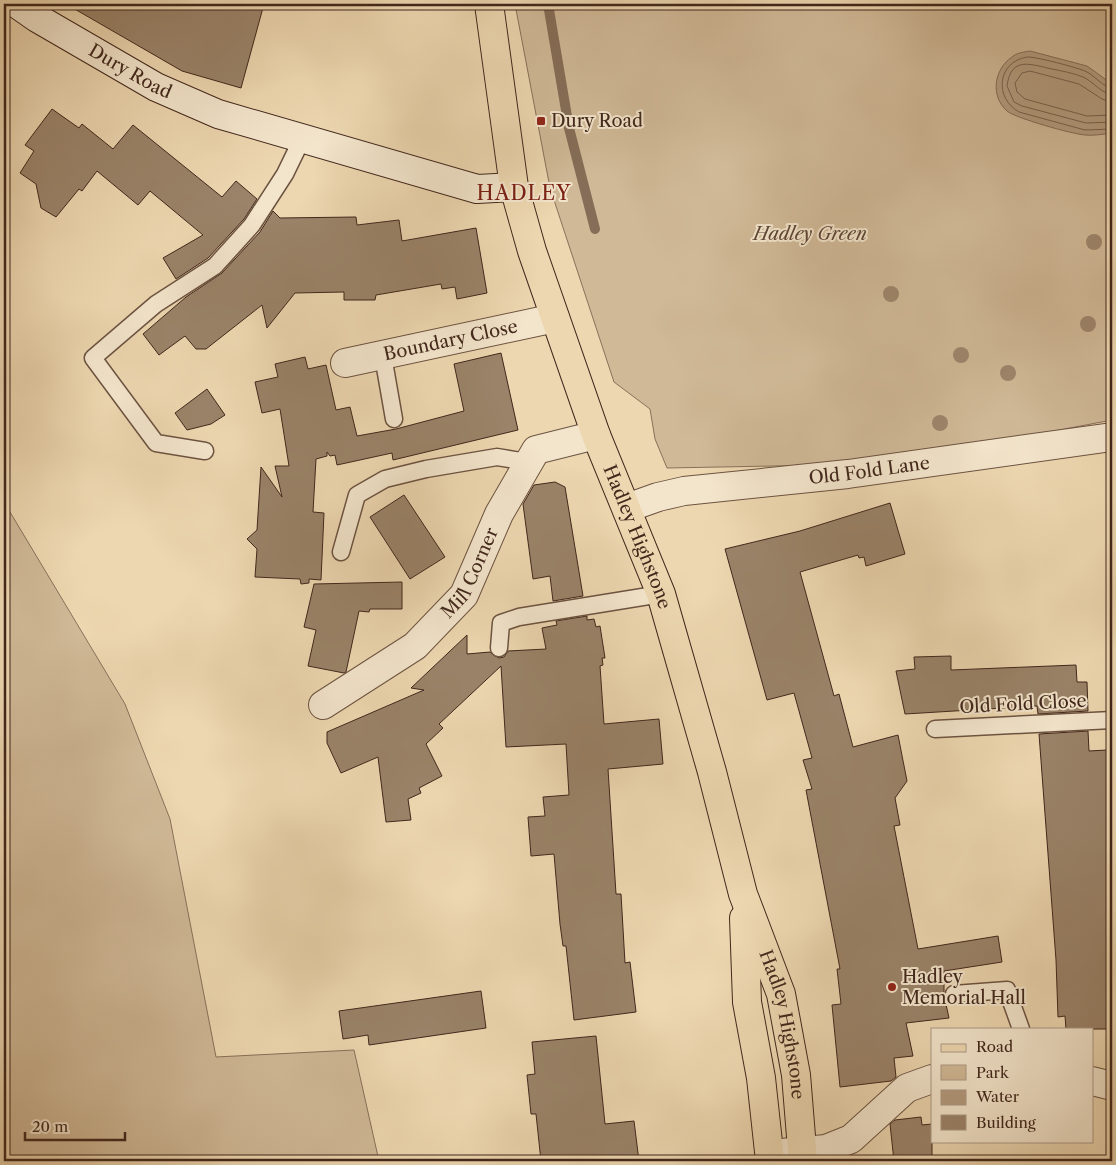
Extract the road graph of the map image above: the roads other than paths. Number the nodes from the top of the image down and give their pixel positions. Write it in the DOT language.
graph roads {
  1 [pos="17,4"];
  2 [pos="489,4"];
  3 [pos="302,139"];
  4 [pos="514,187"];
  5 [pos="555,318"];
  6 [pos="383,356"];
  7 [pos="345,363"];
  8 [pos="394,419"];
  9 [pos="596,435"];
  10 [pos="1112,437"];
  11 [pos="205,451"];
  12 [pos="527,462"];
  13 [pos="628,508"];
  14 [pos="341,552"];
  15 [pos="661,594"];
  16 [pos="499,648"];
  17 [pos="323,705"];
  18 [pos="1112,720"];
  19 [pos="935,729"];
  20 [pos="743,894"];
  21 [pos="954,994"];
  22 [pos="1021,1028"];
  23 [pos="931,1079"];
  24 [pos="1094,1082"];
  25 [pos="1112,1086"];
  26 [pos="803,1156"];
  27 [pos="770,1158"];
  1 -- 3 [label="street, Dury Road"];
  2 -- 4 [label="main road"];
  3 -- 4 [label="street, Dury Road"];
  3 -- 11 [label="lane"];
  4 -- 5 [label="main road, Hadley Highstone"];
  5 -- 6 [label="street, Boundary Close"];
  5 -- 9 [label="main road, Hadley Highstone"];
  6 -- 7 [label="street, Boundary Close"];
  6 -- 8 [label="lane"];
  9 -- 12 [label="street, Mill Corner"];
  9 -- 13 [label="main road, Hadley Highstone"];
  10 -- 13 [label="street, Old Fold Lane"];
  12 -- 14 [label="lane"];
  12 -- 17 [label="street, Mill Corner"];
  13 -- 15 [label="main road, Hadley Highstone"];
  15 -- 16 [label="lane"];
  15 -- 20 [label="main road, Hadley Highstone"];
  18 -- 19 [label="lane, Old Fold Close"];
  20 -- 26 [label="main road, Hadley Highstone"];
  20 -- 27 [label="main road, Hadley Highstone"];
  21 -- 22 [label="lane"];
  23 -- 26 [label="street"];
  24 -- 25 [label="street"];
  26 -- 27 [label="street"];
}
